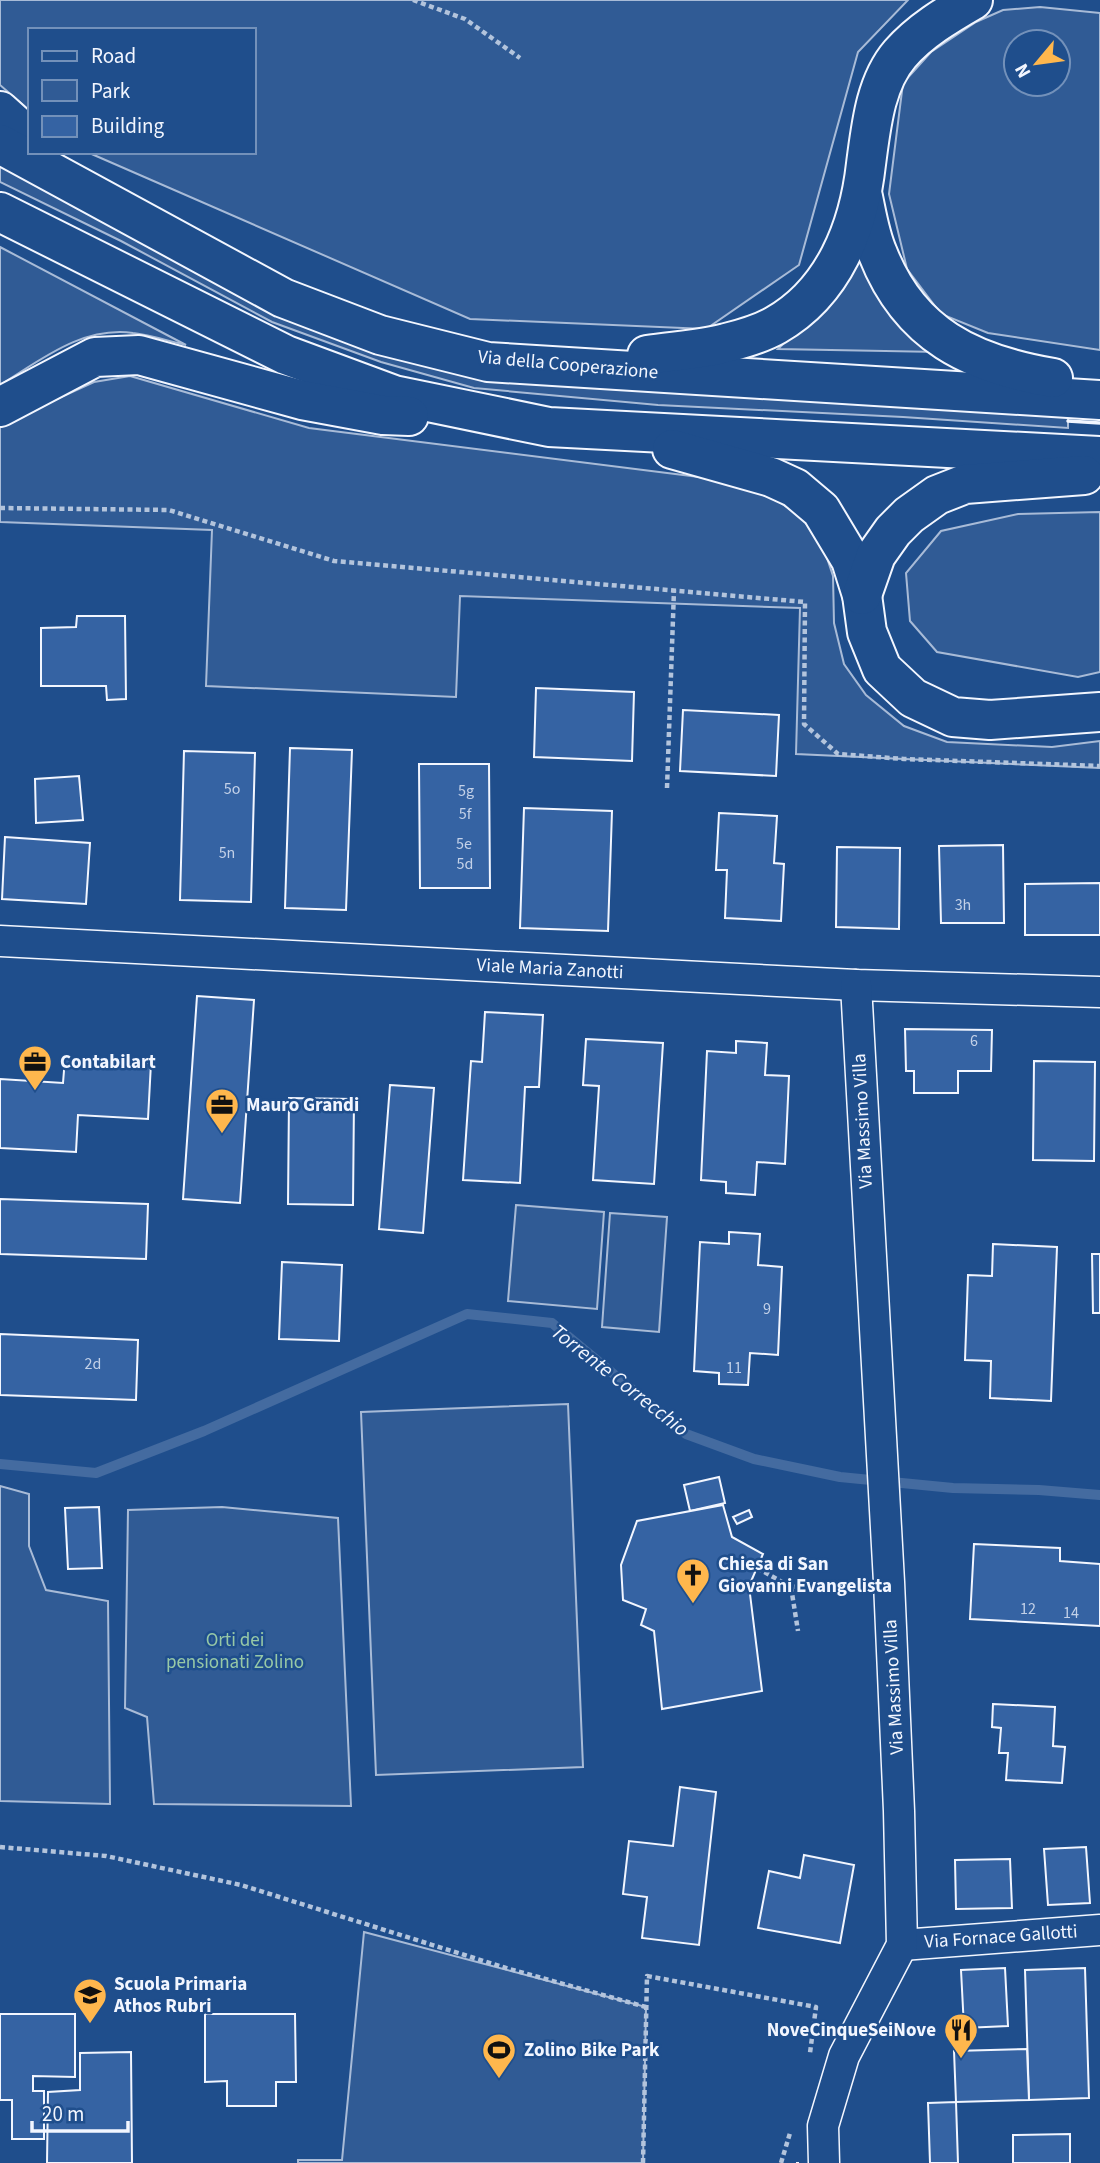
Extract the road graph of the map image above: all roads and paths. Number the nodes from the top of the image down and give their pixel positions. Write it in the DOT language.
graph roads {
  1 [pos="412,0"];
  2 [pos="973,0"];
  3 [pos="520,58"];
  4 [pos="0,111"];
  5 [pos="28,136"];
  6 [pos="0,144"];
  7 [pos="49,154"];
  8 [pos="863,197"];
  9 [pos="113,205"];
  10 [pos="0,212"];
  11 [pos="488,362"];
  12 [pos="1100,386"];
  13 [pos="1100,400"];
  14 [pos="0,407"];
  15 [pos="540,426"];
  16 [pos="1100,456"];
  17 [pos="1100,473"];
  18 [pos="0,508"];
  19 [pos="674,590"];
  20 [pos="862,595"];
  21 [pos="1100,712"];
  22 [pos="1100,766"];
  23 [pos="667,788"];
  24 [pos="0,941"];
  25 [pos="856,985"];
  26 [pos="1100,992"];
  27 [pos="757,1568"];
  28 [pos="862,1583"];
  29 [pos="790,1587"];
  30 [pos="797,1631"];
  31 [pos="0,1847"];
  32 [pos="1100,1930"];
  33 [pos="902,1945"];
  34 [pos="646,2007"];
  35 [pos="811,2049"];
  36 [pos="793,2125"];
  37 [pos="643,2163"];
  38 [pos="781,2163"];
  39 [pos="824,2163"];
  1 -- 3 [label="path"];
  2 -- 8 [label="highway"];
  4 -- 5 [label="highway"];
  6 -- 9 [label="highway, Via della Cooperazione"];
  7 -- 9 [label="highway"];
  8 -- 11 [label="highway"];
  8 -- 12 [label="highway"];
  9 -- 11 [label="highway, Via della Cooperazione"];
  10 -- 15 [label="highway"];
  11 -- 13 [label="highway, Via della Cooperazione"];
  14 -- 15 [label="highway"];
  15 -- 16 [label="highway"];
  15 -- 20 [label="highway"];
  17 -- 20 [label="highway"];
  18 -- 19 [label="path"];
  19 -- 22 [label="path"];
  19 -- 23 [label="path"];
  20 -- 21 [label="highway"];
  24 -- 25 [label="street, Viale Maria Zanotti"];
  25 -- 26 [label="street, Viale Maria Zanotti"];
  25 -- 33 [label="street, Via Massimo Villa"];
  27 -- 29 [label="path"];
  28 -- 29 [label="path"];
  29 -- 30 [label="path"];
  31 -- 34 [label="path"];
  32 -- 33 [label="street, Via Fornace Gallotti"];
  33 -- 39 [label="street, Via Massimo Villa"];
  34 -- 35 [label="path"];
  34 -- 37 [label="path"];
  36 -- 38 [label="path"];
}
